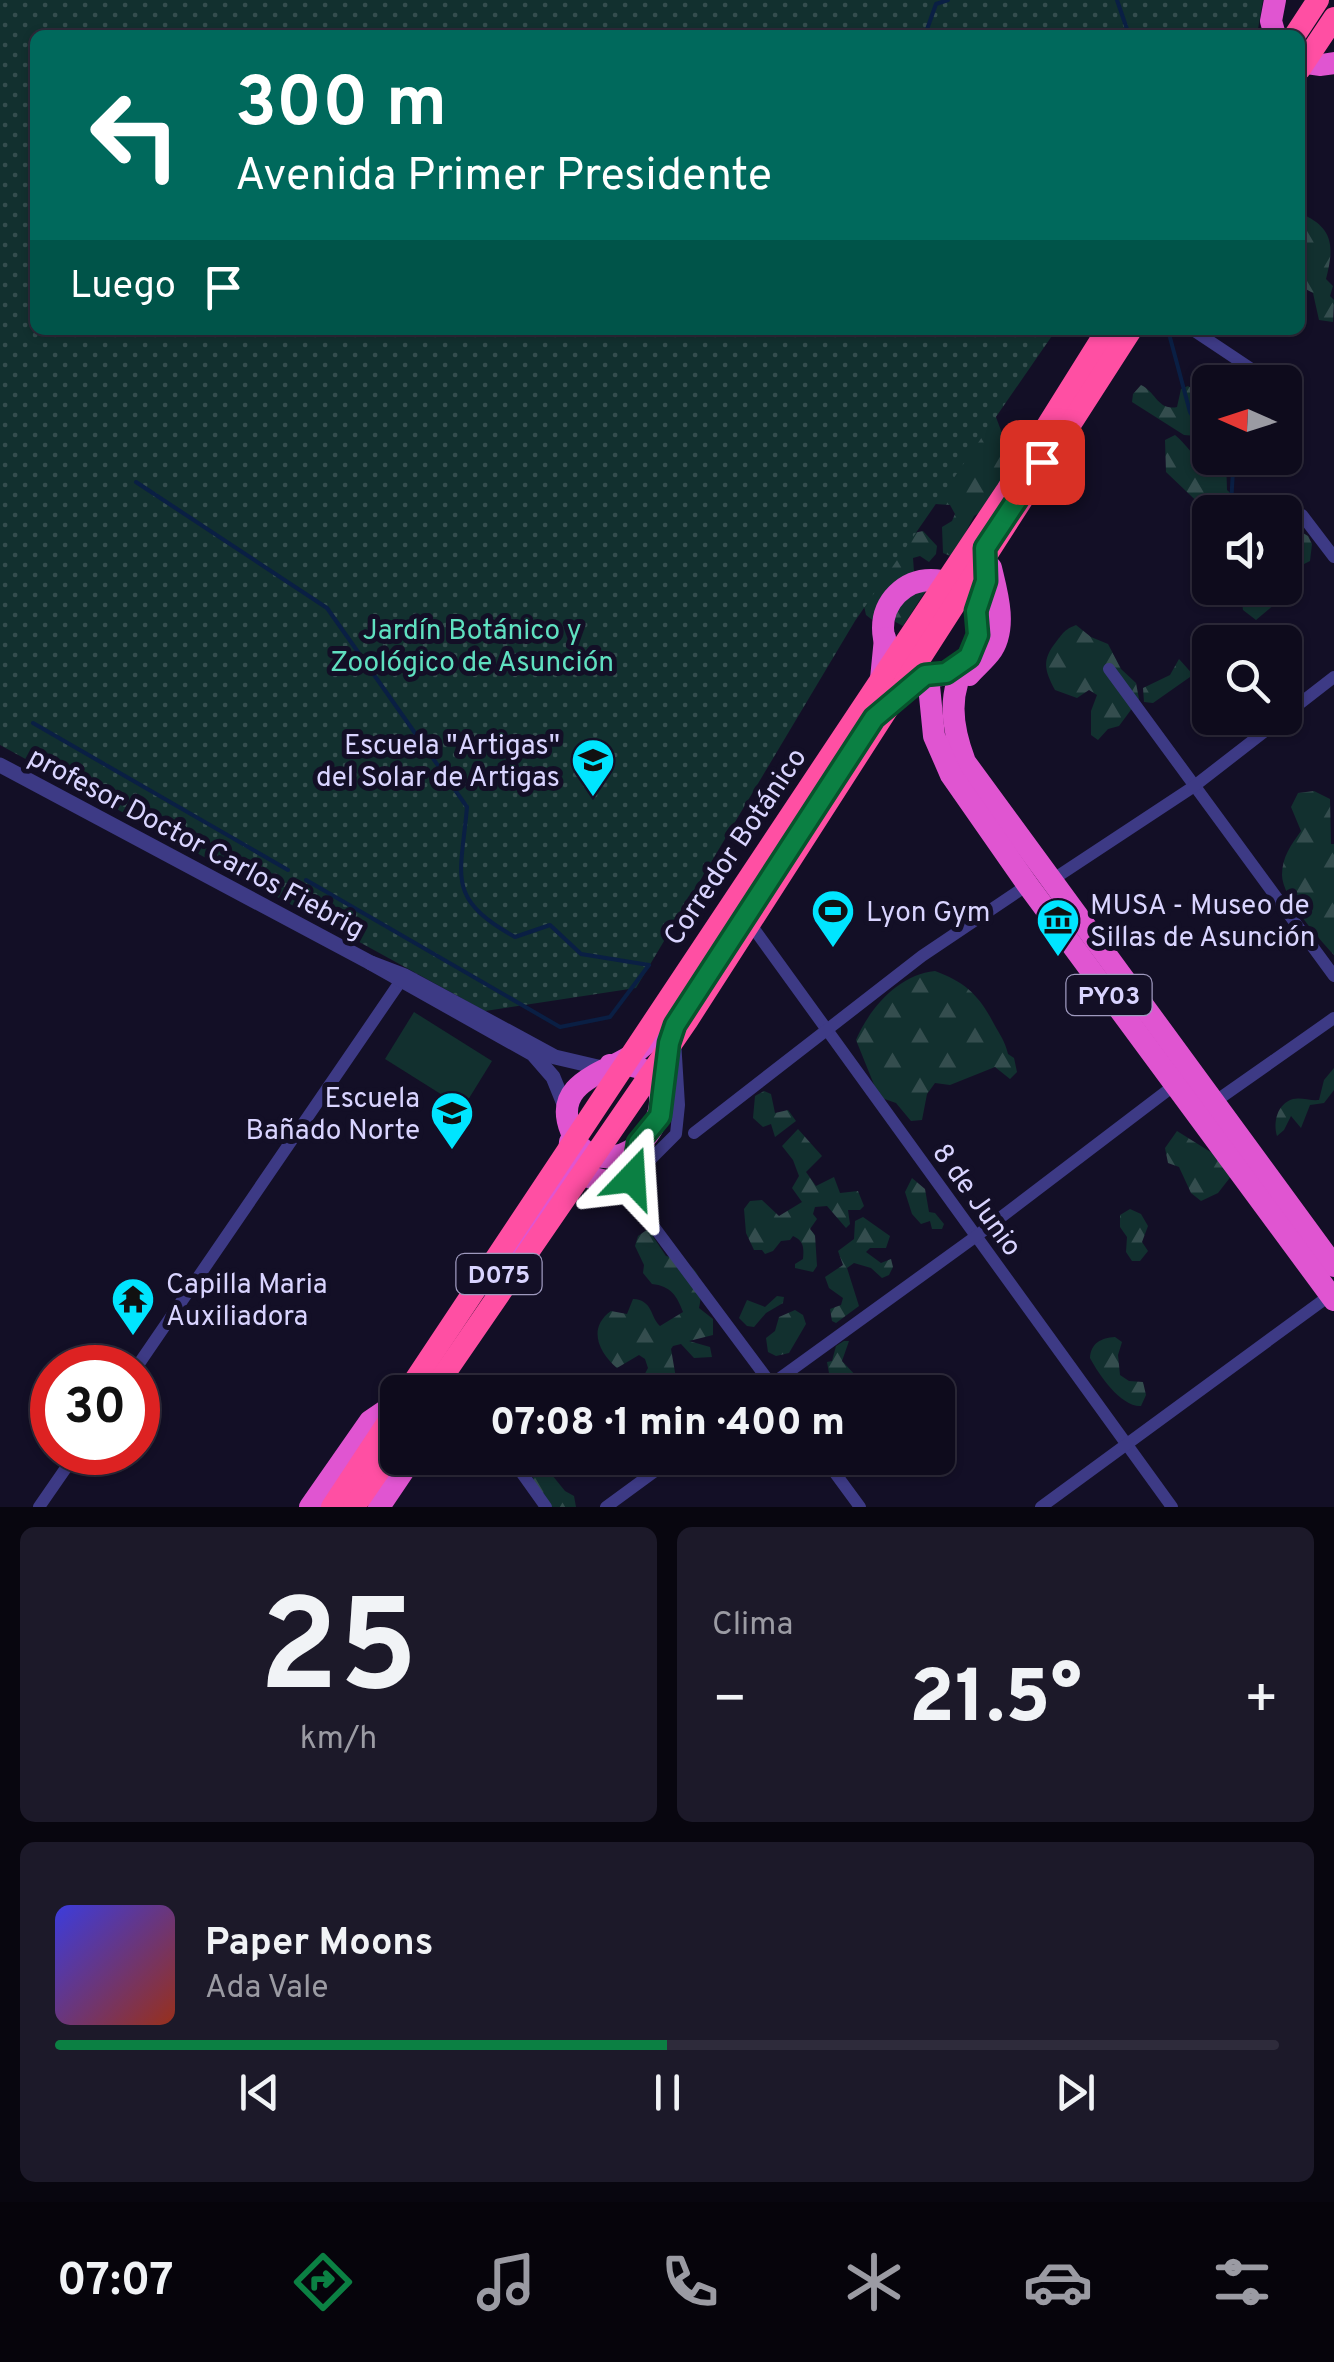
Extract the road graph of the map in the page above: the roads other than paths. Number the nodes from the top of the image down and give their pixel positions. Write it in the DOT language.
graph roads {
  1 [pos="1275,0"];
  2 [pos="1318,0"];
  3 [pos="1334,18"];
  4 [pos="1276,30"];
  5 [pos="1285,30"];
  6 [pos="1315,67"];
  7 [pos="1104,335"];
  8 [pos="1113,335"];
  9 [pos="1125,335"];
  10 [pos="1125,335"];
  11 [pos="1200,335"];
  12 [pos="1246,365"];
  13 [pos="1302,515"];
  14 [pos="985,548"];
  15 [pos="1334,557"];
  16 [pos="935,580"];
  17 [pos="976,611"];
  18 [pos="884,638"];
  19 [pos="969,657"];
  20 [pos="1109,670"];
  21 [pos="926,676"];
  22 [pos="1334,677"];
  23 [pos="1302,701"];
  24 [pos="1259,735"];
  25 [pos="965,762"];
  26 [pos="0,765"];
  27 [pos="1193,787"];
  28 [pos="1039,883"];
  29 [pos="746,918"];
  30 [pos="371,964"];
  31 [pos="1334,976"];
  32 [pos="400,982"];
  33 [pos="1334,1018"];
  34 [pos="675,1025"];
  35 [pos="825,1031"];
  36 [pos="606,1067"];
  37 [pos="1183,1079"];
  38 [pos="1213,1103"];
  39 [pos="661,1110"];
  40 [pos="568,1120"];
  41 [pos="694,1133"];
  42 [pos="638,1143"];
  43 [pos="608,1156"];
  44 [pos="567,1172"];
  45 [pos="626,1187"];
  46 [pos="975,1237"];
  47 [pos="1334,1266"];
  48 [pos="1333,1295"];
  49 [pos="152,1345"];
  50 [pos="420,1375"];
  51 [pos="439,1375"];
  52 [pos="439,1375"];
  53 [pos="759,1375"];
  54 [pos="790,1375"];
  55 [pos="380,1415"];
  56 [pos="380,1432"];
  57 [pos="1124,1444"];
  58 [pos="380,1470"];
  59 [pos="61,1475"];
  60 [pos="401,1475"];
  61 [pos="523,1475"];
  62 [pos="650,1475"];
  63 [pos="836,1475"];
  64 [pos="39,1507"];
  65 [pos="310,1507"];
  66 [pos="332,1507"];
  67 [pos="354,1507"];
  68 [pos="379,1507"];
  69 [pos="546,1507"];
  70 [pos="606,1507"];
  71 [pos="860,1507"];
  72 [pos="1040,1507"];
  73 [pos="1172,1507"];
  1 -- 4 [label="highway"];
  2 -- 5 [label="highway"];
  3 -- 6 [label="highway, bridge"];
  7 -- 50 [label="highway, Corredor Botánico / D075, bridge"];
  8 -- 16 [label="highway"];
  9 -- 14 [label="highway, PY03"];
  10 -- 51 [label="highway, Corredor Botánico / D075, bridge"];
  11 -- 12 [label="street"];
  13 -- 15 [label="street"];
  14 -- 17 [label="highway, PY03"];
  14 -- 25 [label="highway"];
  16 -- 17 [label="highway"];
  16 -- 18 [label="highway"];
  17 -- 19 [label="highway, PY03"];
  18 -- 21 [label="highway"];
  18 -- 36 [label="highway"];
  19 -- 21 [label="highway"];
  19 -- 25 [label="highway, PY03"];
  20 -- 27 [label="street"];
  21 -- 28 [label="highway, PY03"];
  21 -- 29 [label="highway"];
  22 -- 23 [label="street"];
  24 -- 27 [label="street"];
  25 -- 28 [label="highway, PY03"];
  26 -- 30 [label="street, profesor Doctor Carlos Fiebrig"];
  27 -- 28 [label="street"];
  27 -- 31 [label="street"];
  28 -- 35 [label="street"];
  28 -- 37 [label="highway, PY03"];
  29 -- 34 [label="highway"];
  29 -- 35 [label="street, 8 de Junio"];
  30 -- 32 [label="street, profesor Doctor Carlos Fiebrig"];
  30 -- 36 [label="street, profesor Doctor Carlos Fiebrig"];
  32 -- 40 [label="street, profesor Doctor Carlos Fiebrig"];
  32 -- 49 [label="street"];
  33 -- 38 [label="street"];
  34 -- 39 [label="highway"];
  34 -- 45 [label="street"];
  35 -- 41 [label="street"];
  35 -- 46 [label="street, 8 de Junio"];
  36 -- 39 [label="highway"];
  36 -- 40 [label="highway"];
  37 -- 38 [label="highway, PY03"];
  37 -- 46 [label="street"];
  37 -- 48 [label="highway, PY03"];
  38 -- 47 [label="highway, PY03"];
  39 -- 42 [label="highway"];
  40 -- 43 [label="highway"];
  40 -- 44 [label="highway"];
  42 -- 43 [label="highway"];
  42 -- 45 [label="street"];
  43 -- 44 [label="highway"];
  44 -- 45 [label="highway"];
  44 -- 52 [label="highway, D075"];
  45 -- 53 [label="street"];
  46 -- 54 [label="street"];
  46 -- 57 [label="street, 8 de Junio"];
  48 -- 57 [label="street"];
  55 -- 65 [label="highway"];
  56 -- 66 [label="highway"];
  57 -- 72 [label="street"];
  57 -- 73 [label="street, 8 de Junio"];
  58 -- 67 [label="highway"];
  59 -- 64 [label="street"];
  60 -- 68 [label="highway"];
  61 -- 69 [label="street"];
  62 -- 70 [label="street"];
  63 -- 71 [label="street"];
}
